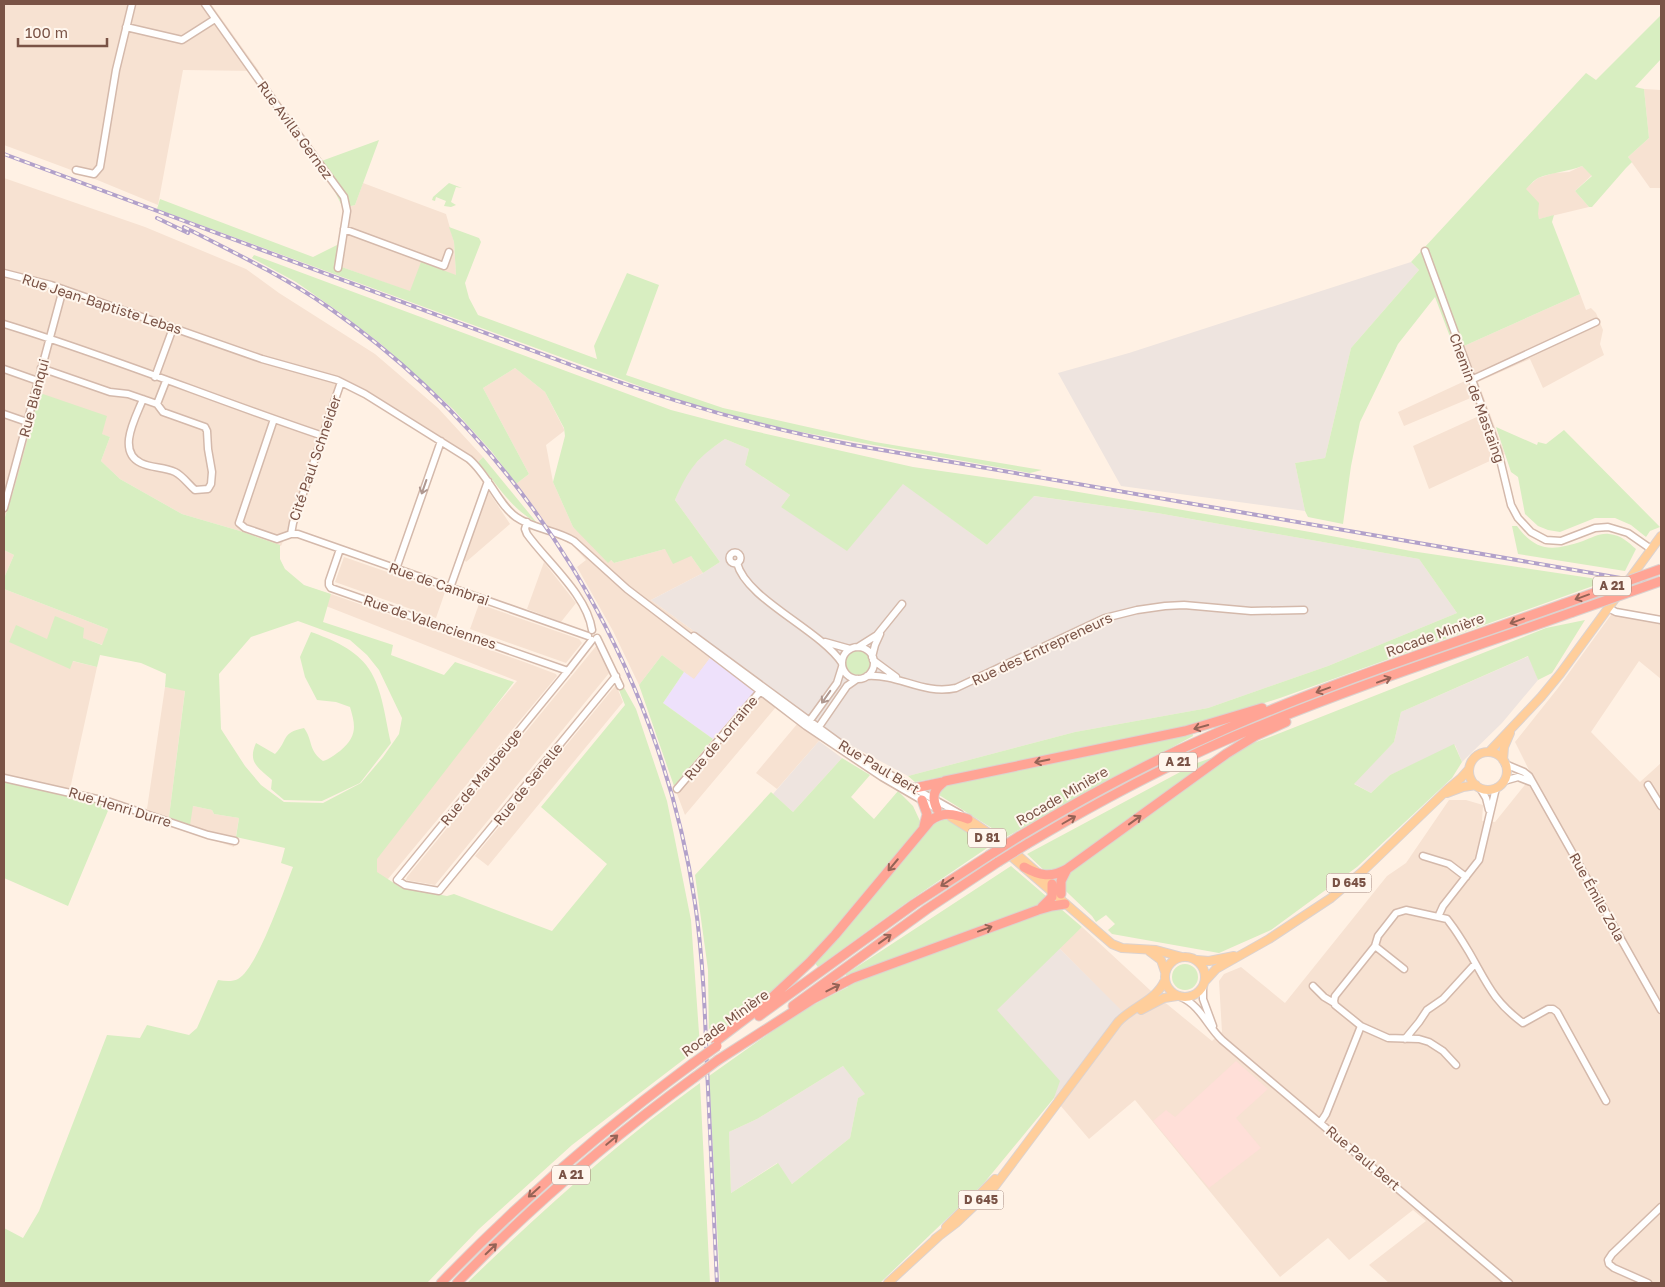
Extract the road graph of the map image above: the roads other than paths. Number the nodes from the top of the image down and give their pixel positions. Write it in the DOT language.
graph roads {
  1 [pos="132,4"];
  2 [pos="205,4"];
  3 [pos="215,19"];
  4 [pos="126,27"];
  5 [pos="76,170"];
  6 [pos="344,229"];
  7 [pos="1425,250"];
  8 [pos="449,252"];
  9 [pos="338,268"];
  10 [pos="4,273"];
  11 [pos="63,289"];
  12 [pos="1596,322"];
  13 [pos="4,324"];
  14 [pos="173,328"];
  15 [pos="50,338"];
  16 [pos="41,368"];
  17 [pos="4,369"];
  18 [pos="156,377"];
  19 [pos="38,380"];
  20 [pos="1471,380"];
  21 [pos="166,381"];
  22 [pos="341,382"];
  23 [pos="142,399"];
  24 [pos="158,404"];
  25 [pos="4,414"];
  26 [pos="274,419"];
  27 [pos="27,422"];
  28 [pos="323,436"];
  29 [pos="440,441"];
  30 [pos="488,481"];
  31 [pos="4,508"];
  32 [pos="527,522"];
  33 [pos="291,534"];
  34 [pos="1661,536"];
  35 [pos="340,549"];
  36 [pos="1650,549"];
  37 [pos="737,563"];
  38 [pos="396,569"];
  39 [pos="1661,569"];
  40 [pos="1661,581"];
  41 [pos="450,588"];
  42 [pos="902,604"];
  43 [pos="1608,608"];
  44 [pos="1304,610"];
  45 [pos="1661,620"];
  46 [pos="882,631"];
  47 [pos="592,638"];
  48 [pos="820,639"];
  49 [pos="853,648"];
  50 [pos="873,659"];
  51 [pos="842,665"];
  52 [pos="568,671"];
  53 [pos="616,676"];
  54 [pos="867,676"];
  55 [pos="857,679"];
  56 [pos="902,680"];
  57 [pos="620,686"];
  58 [pos="762,689"];
  59 [pos="1338,696"];
  60 [pos="1297,700"];
  61 [pos="1517,722"];
  62 [pos="808,723"];
  63 [pos="816,730"];
  64 [pos="1489,752"];
  65 [pos="1504,762"];
  66 [pos="1469,769"];
  67 [pos="4,778"];
  68 [pos="945,781"];
  69 [pos="1504,781"];
  70 [pos="1533,783"];
  71 [pos="1648,785"];
  72 [pos="1478,787"];
  73 [pos="915,788"];
  74 [pos="1496,788"];
  75 [pos="677,789"];
  76 [pos="1441,796"];
  77 [pos="934,799"];
  78 [pos="922,800"];
  79 [pos="1661,806"];
  80 [pos="937,809"];
  81 [pos="946,814"];
  82 [pos="1490,816"];
  83 [pos="968,819"];
  84 [pos="924,827"];
  85 [pos="235,841"];
  86 [pos="1423,856"];
  87 [pos="1024,867"];
  88 [pos="1067,869"];
  89 [pos="1042,875"];
  90 [pos="1466,877"];
  91 [pos="439,891"];
  92 [pos="1055,891"];
  93 [pos="1065,904"];
  94 [pos="1038,910"];
  95 [pos="1438,917"];
  96 [pos="1082,918"];
  97 [pos="1375,946"];
  98 [pos="1147,950"];
  99 [pos="1244,954"];
  100 [pos="1182,957"];
  101 [pos="1196,960"];
  102 [pos="1475,964"];
  103 [pos="1404,969"];
  104 [pos="1165,976"];
  105 [pos="1204,984"];
  106 [pos="1313,986"];
  107 [pos="1179,996"];
  108 [pos="1334,1003"];
  109 [pos="1661,1010"];
  110 [pos="1361,1026"];
  111 [pos="1216,1034"];
  112 [pos="1106,1038"];
  113 [pos="1405,1039"];
  114 [pos="716,1044"];
  115 [pos="718,1060"];
  116 [pos="1456,1065"];
  117 [pos="1606,1101"];
  118 [pos="1320,1123"];
  119 [pos="1661,1207"];
  120 [pos="441,1283"];
  121 [pos="457,1283"];
  122 [pos="888,1283"];
  123 [pos="1509,1283"];
  124 [pos="1648,1283"];
  1 -- 4 [label="street"];
  2 -- 3 [label="street, Rue Avilla Gernez"];
  3 -- 4 [label="street"];
  3 -- 6 [label="street, Rue Avilla Gernez"];
  4 -- 5 [label="street"];
  6 -- 8 [label="street"];
  6 -- 9 [label="street, Rue Avilla Gernez"];
  7 -- 20 [label="street, Chemin de Mastaing"];
  10 -- 11 [label="street, Rue Jean-Baptiste Lebas / D 81"];
  11 -- 14 [label="street, Rue Jean-Baptiste Lebas / D 81"];
  11 -- 15 [label="street, Rue Blanqui"];
  12 -- 20 [label="street"];
  13 -- 15 [label="street"];
  14 -- 18 [label="street"];
  14 -- 22 [label="street, Rue Jean-Baptiste Lebas / D 81"];
  15 -- 16 [label="street, Rue Blanqui"];
  15 -- 18 [label="street"];
  16 -- 19 [label="street, Rue Blanqui"];
  16 -- 23 [label="street"];
  17 -- 19 [label="street"];
  18 -- 21 [label="street"];
  19 -- 27 [label="street, Rue Blanqui"];
  20 -- 36 [label="street, Chemin de Mastaing"];
  21 -- 24 [label="street"];
  21 -- 26 [label="street"];
  22 -- 28 [label="street, Cité Paul Schneider"];
  22 -- 29 [label="street, Rue Paul Bert / D 81"];
  23 -- 24 [label="street"];
  23 -- 24 [label="street"];
  25 -- 27 [label="street"];
  26 -- 28 [label="street"];
  26 -- 33 [label="street, Rue de Cambrai"];
  27 -- 31 [label="street, Rue Blanqui"];
  28 -- 33 [label="street, Cité Paul Schneider"];
  29 -- 30 [label="street, Rue Paul Bert / D 81"];
  29 -- 38 [label="street, one-way"];
  30 -- 32 [label="street, Rue Paul Bert / D 81"];
  30 -- 41 [label="street"];
  32 -- 47 [label="street"];
  32 -- 58 [label="street, Rue Paul Bert / D 81"];
  33 -- 35 [label="street, Rue de Cambrai"];
  34 -- 36 [label="main road"];
  35 -- 38 [label="street, Rue de Cambrai"];
  35 -- 52 [label="street, Rue de Valenciennes"];
  36 -- 43 [label="main road"];
  37 -- 48 [label="street"];
  38 -- 41 [label="street, Rue de Cambrai"];
  39 -- 60 [label="highway, Rocade Minière / A 21, one-way, bridge"];
  59 -- 40 [label="highway, Rocade Minière / A 21, one-way, bridge"];
  41 -- 47 [label="street, Rue de Cambrai"];
  42 -- 46 [label="street"];
  43 -- 45 [label="street"];
  43 -- 61 [label="main road"];
  44 -- 56 [label="street, Rue des Entrepreneurs"];
  46 -- 49 [label="street"];
  46 -- 50 [label="street"];
  47 -- 52 [label="street, Rue de Maubeuge"];
  47 -- 53 [label="street"];
  48 -- 49 [label="street"];
  48 -- 51 [label="street"];
  49 -- 50 [label="street"];
  49 -- 51 [label="street"];
  50 -- 54 [label="street"];
  50 -- 56 [label="street, Rue des Entrepreneurs"];
  51 -- 55 [label="street"];
  51 -- 62 [label="street, one-way"];
  52 -- 91 [label="street, Rue de Maubeuge"];
  53 -- 57 [label="street"];
  53 -- 91 [label="street, Rue de Senelle"];
  54 -- 55 [label="street"];
  54 -- 56 [label="street, Rue des Entrepreneurs"];
  55 -- 63 [label="street"];
  58 -- 62 [label="street, Rue Paul Bert / D 81"];
  58 -- 75 [label="street, Rue de Lorraine"];
  88 -- 59 [label="highway, one-way"];
  115 -- 59 [label="highway, Rocade Minière / A 21, one-way, bridge"];
  60 -- 68 [label="highway, one-way"];
  60 -- 114 [label="highway, Rocade Minière / A 21, one-way, bridge"];
  61 -- 64 [label="main road"];
  61 -- 65 [label="main road"];
  62 -- 63 [label="street, Rue Paul Bert / D 81"];
  63 -- 73 [label="street, Rue Paul Bert / D 81"];
  63 -- 78 [label="street, Rue Paul Bert / D 81"];
  64 -- 65 [label="main road"];
  64 -- 66 [label="main road"];
  65 -- 69 [label="main road"];
  65 -- 70 [label="street, Rue Émile Zola"];
  66 -- 72 [label="main road"];
  66 -- 76 [label="main road, D 645"];
  67 -- 85 [label="street, Rue Henri Durre"];
  68 -- 73 [label="highway"];
  68 -- 77 [label="highway"];
  69 -- 70 [label="street"];
  69 -- 74 [label="main road"];
  70 -- 109 [label="street, Rue Émile Zola"];
  71 -- 79 [label="street"];
  72 -- 74 [label="main road"];
  72 -- 76 [label="main road, D 645"];
  72 -- 82 [label="street"];
  73 -- 77 [label="street, Rue Paul Bert / D 81"];
  74 -- 82 [label="street"];
  76 -- 99 [label="main road, D 645"];
  77 -- 80 [label="highway"];
  77 -- 83 [label="street, Rue Paul Bert / D 81"];
  78 -- 80 [label="street, Rue Paul Bert / D 81"];
  78 -- 84 [label="highway"];
  80 -- 81 [label="main road, Rue Paul Bert / D 81"];
  81 -- 83 [label="highway"];
  81 -- 84 [label="highway"];
  81 -- 87 [label="main road, Rue Paul Bert / D 81"];
  82 -- 90 [label="street"];
  83 -- 89 [label="main road, Rue Paul Bert / D 81"];
  84 -- 114 [label="highway, one-way"];
  86 -- 90 [label="street"];
  87 -- 89 [label="highway"];
  87 -- 92 [label="main road, Rue Paul Bert / D 81"];
  88 -- 89 [label="highway"];
  88 -- 92 [label="highway"];
  89 -- 92 [label="main road, Rue Paul Bert / D 81"];
  90 -- 95 [label="street"];
  92 -- 93 [label="main road, Rue Paul Bert / D 81"];
  92 -- 94 [label="highway"];
  92 -- 96 [label="main road, Rue Paul Bert / D 81"];
  93 -- 94 [label="highway"];
  93 -- 96 [label="main road, Rue Paul Bert / D 81"];
  115 -- 94 [label="highway, one-way"];
  95 -- 97 [label="street"];
  95 -- 102 [label="street"];
  96 -- 98 [label="main road, Rue Paul Bert / D 81"];
  97 -- 103 [label="street"];
  97 -- 108 [label="street"];
  98 -- 100 [label="main road, Rue Paul Bert / D 81"];
  98 -- 104 [label="main road"];
  99 -- 101 [label="main road, D 645"];
  99 -- 105 [label="main road, D 645"];
  100 -- 101 [label="main road"];
  100 -- 104 [label="main road"];
  101 -- 105 [label="main road"];
  102 -- 113 [label="street"];
  102 -- 117 [label="street"];
  104 -- 107 [label="main road"];
  104 -- 112 [label="main road, D 645"];
  105 -- 107 [label="main road"];
  105 -- 111 [label="street"];
  106 -- 108 [label="street"];
  107 -- 111 [label="street, Rue Paul Bert"];
  107 -- 112 [label="main road, D 645"];
  108 -- 110 [label="street"];
  110 -- 113 [label="street"];
  110 -- 118 [label="street"];
  111 -- 118 [label="street, Rue Paul Bert"];
  112 -- 122 [label="main road, D 645"];
  113 -- 116 [label="street"];
  114 -- 120 [label="highway, Rocade Minière / A 21, one-way, bridge"];
  121 -- 115 [label="highway, Rocade Minière / A 21, one-way, bridge"];
  118 -- 123 [label="street, Rue Paul Bert"];
  119 -- 124 [label="street"];
}
